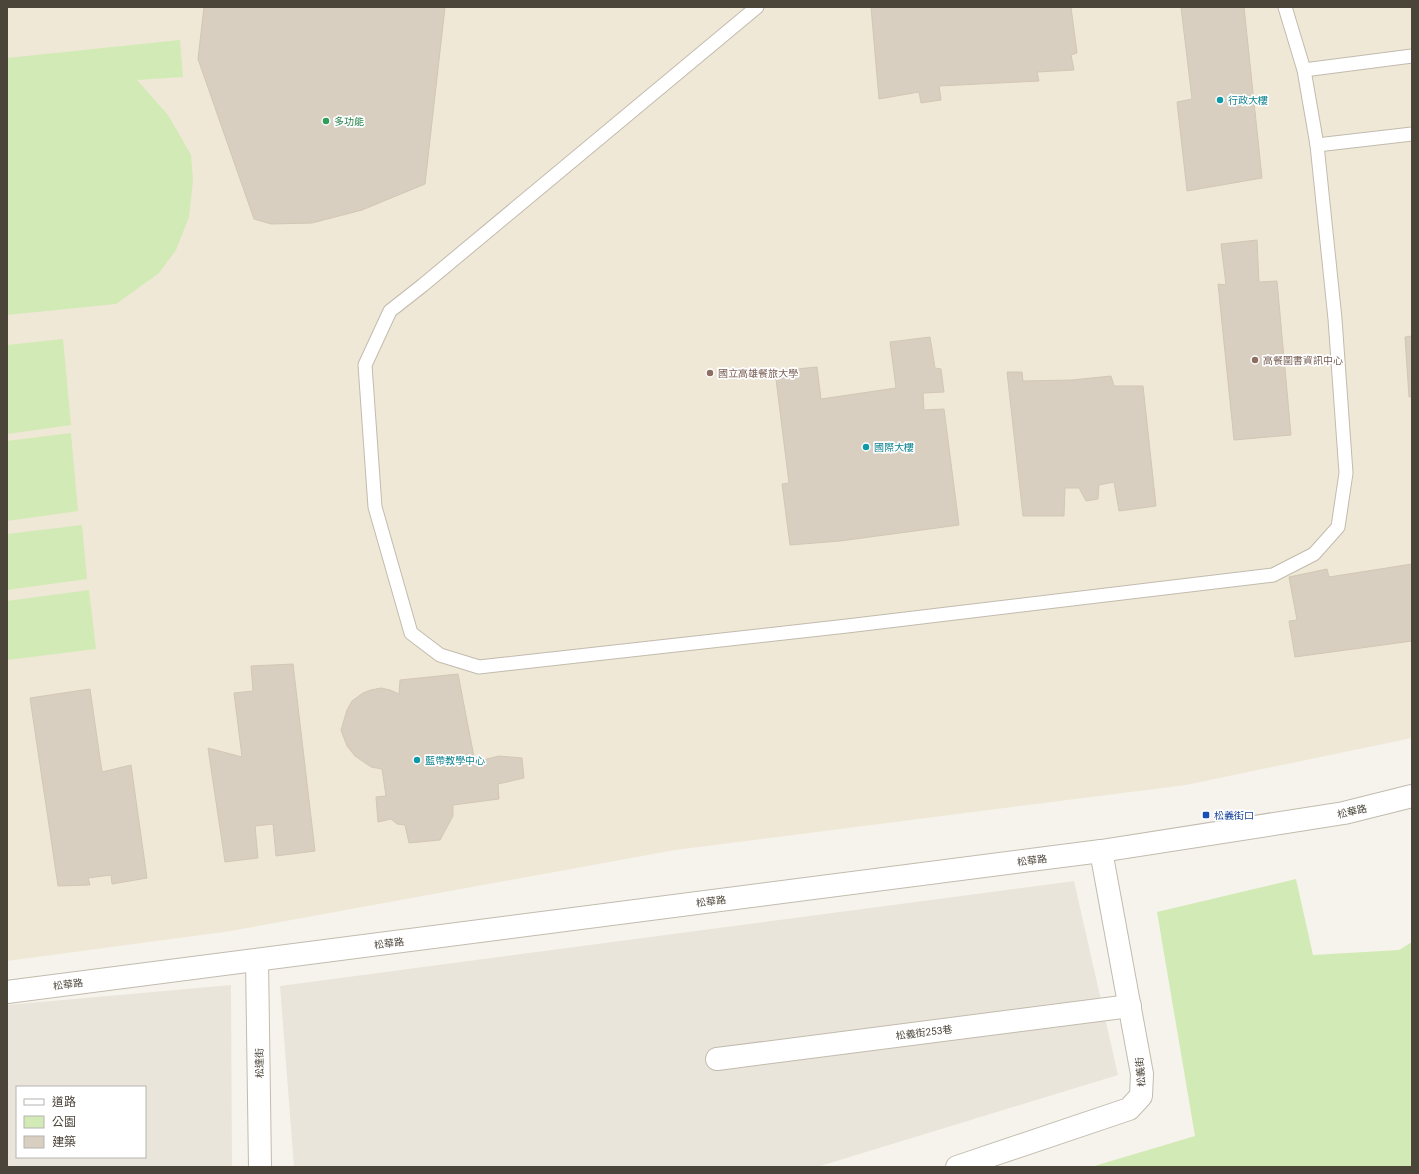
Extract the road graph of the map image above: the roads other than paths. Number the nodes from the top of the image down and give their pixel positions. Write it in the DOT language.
graph roads {
  1 [pos="756,7"];
  2 [pos="1285,7"];
  3 [pos="1412,56"];
  4 [pos="1304,70"];
  5 [pos="1412,134"];
  6 [pos="1317,145"];
  7 [pos="1412,796"];
  8 [pos="1101,851"];
  9 [pos="257,960"];
  10 [pos="7,992"];
  11 [pos="1130,1006"];
  12 [pos="717,1059"];
  13 [pos="260,1167"];
  14 [pos="957,1167"];
  1 -- 6 [label="lane"];
  2 -- 4 [label="lane"];
  3 -- 4 [label="lane"];
  4 -- 6 [label="lane"];
  5 -- 6 [label="lane"];
  7 -- 8 [label="street, 松華路"];
  8 -- 9 [label="street, 松華路"];
  8 -- 11 [label="street, 松義街"];
  9 -- 10 [label="street, 松華路"];
  9 -- 13 [label="street, 松達街"];
  11 -- 12 [label="street, 松義街253巷"];
  11 -- 14 [label="street, 松義街"];
}
